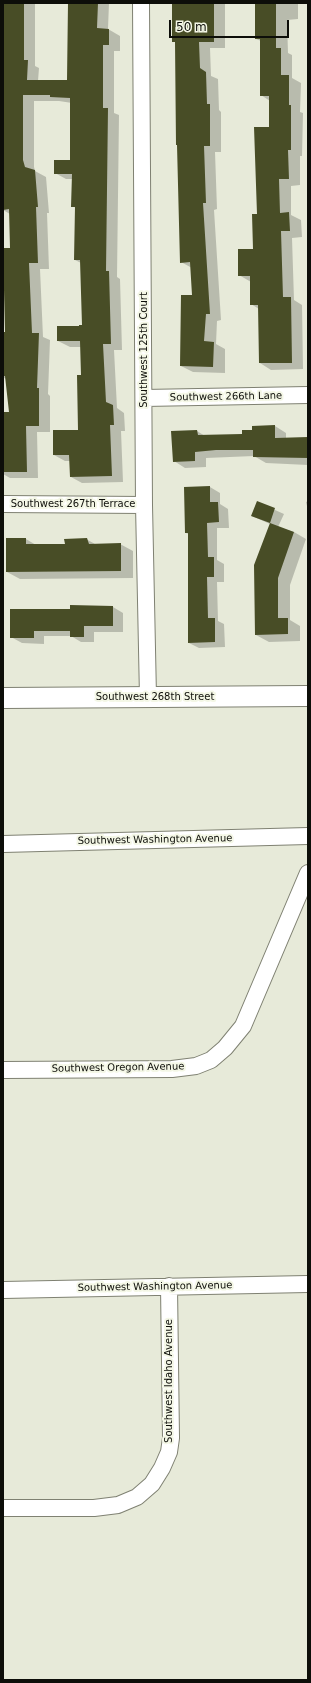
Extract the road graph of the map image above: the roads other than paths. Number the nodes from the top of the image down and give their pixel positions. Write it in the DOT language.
graph roads {
  1 [pos="141,3"];
  2 [pos="308,395"];
  3 [pos="144,398"];
  4 [pos="3,504"];
  5 [pos="144,505"];
  6 [pos="308,696"];
  7 [pos="148,697"];
  8 [pos="3,698"];
  9 [pos="308,836"];
  10 [pos="3,844"];
  11 [pos="308,873"];
  12 [pos="3,1070"];
  13 [pos="308,1284"];
  14 [pos="169,1286"];
  15 [pos="3,1290"];
  16 [pos="3,1508"];
  1 -- 3 [label="street, Southwest 125th Court"];
  2 -- 3 [label="street, Southwest 266th Lane"];
  3 -- 5 [label="street, Southwest 125th Court"];
  4 -- 5 [label="street, Southwest 267th Terrace"];
  5 -- 7 [label="street, Southwest 125th Court"];
  6 -- 7 [label="main road, Southwest 268th Street"];
  7 -- 8 [label="main road, Southwest 268th Street"];
  9 -- 10 [label="street, Southwest Washington Avenue"];
  11 -- 12 [label="street, Southwest Oregon Avenue"];
  13 -- 14 [label="street, Southwest Washington Avenue"];
  14 -- 15 [label="street, Southwest Washington Avenue"];
  14 -- 16 [label="street, Southwest Idaho Avenue"];
}
